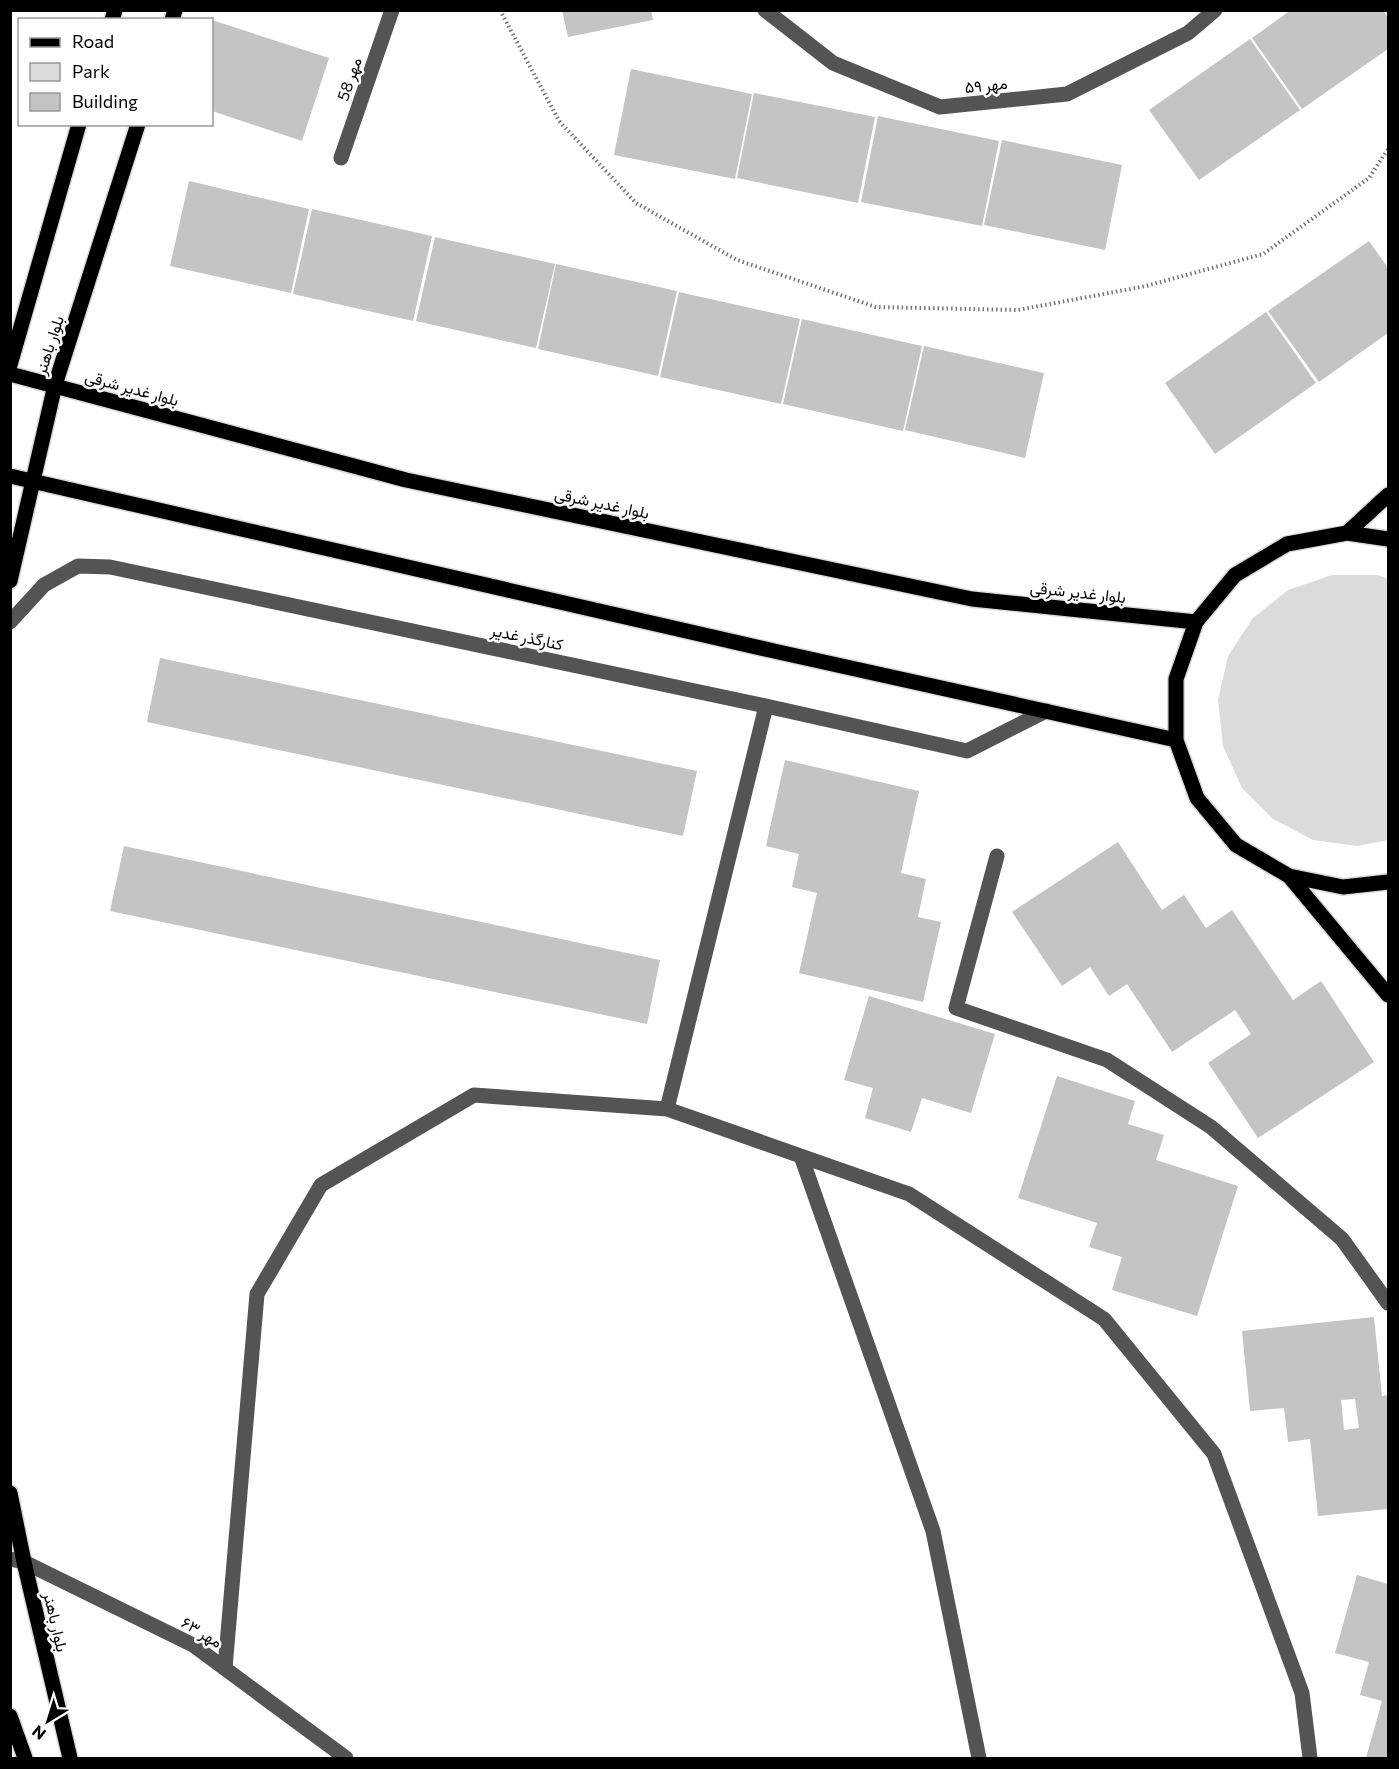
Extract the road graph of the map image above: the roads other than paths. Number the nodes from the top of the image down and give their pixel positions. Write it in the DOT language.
graph roads {
  1 [pos="392,10"];
  2 [pos="765,10"];
  3 [pos="1215,10"];
  4 [pos="78,126"];
  5 [pos="137,126"];
  6 [pos="341,158"];
  7 [pos="10,365"];
  8 [pos="10,374"];
  9 [pos="55,386"];
  10 [pos="10,476"];
  11 [pos="32,483"];
  12 [pos="1389,495"];
  13 [pos="1347,533"];
  14 [pos="1389,539"];
  15 [pos="10,581"];
  16 [pos="10,622"];
  17 [pos="1196,622"];
  18 [pos="766,706"];
  19 [pos="1046,711"];
  20 [pos="1176,740"];
  21 [pos="997,856"];
  22 [pos="1289,876"];
  23 [pos="1389,882"];
  24 [pos="1389,995"];
  25 [pos="667,1108"];
  26 [pos="801,1156"];
  27 [pos="1389,1303"];
  28 [pos="10,1493"];
  29 [pos="17,1561"];
  30 [pos="225,1668"];
  31 [pos="10,1716"];
  32 [pos="25,1758"];
  33 [pos="70,1758"];
  34 [pos="346,1758"];
  35 [pos="979,1758"];
  36 [pos="1311,1758"];
  1 -- 6 [label="street, مهر 58"];
  2 -- 3 [label="street, مهر ۵۹"];
  4 -- 7 [label="main road, بلوار باهنر"];
  5 -- 9 [label="main road, بلوار باهنر"];
  8 -- 9 [label="main road, بلوار غدیر شرقی"];
  9 -- 11 [label="main road, بلوار باهنر"];
  9 -- 17 [label="main road, بلوار غدیر شرقی"];
  10 -- 11 [label="main road"];
  11 -- 15 [label="main road, بلوار باهنر"];
  11 -- 19 [label="main road"];
  12 -- 13 [label="main road"];
  13 -- 14 [label="main road"];
  13 -- 17 [label="main road"];
  16 -- 18 [label="street, کنارگذر غدیر"];
  17 -- 20 [label="main road"];
  18 -- 19 [label="street, کنارگذر غدیر"];
  18 -- 25 [label="street"];
  19 -- 20 [label="main road"];
  20 -- 22 [label="main road"];
  21 -- 27 [label="street"];
  22 -- 23 [label="main road"];
  22 -- 24 [label="main road"];
  25 -- 26 [label="street"];
  25 -- 30 [label="street"];
  26 -- 35 [label="street"];
  26 -- 36 [label="street"];
  28 -- 29 [label="main road, بلوار باهنر"];
  29 -- 30 [label="street, مهر ۶۳"];
  29 -- 33 [label="main road, بلوار باهنر"];
  30 -- 34 [label="street, مهر ۶۳"];
  31 -- 32 [label="main road"];
}
